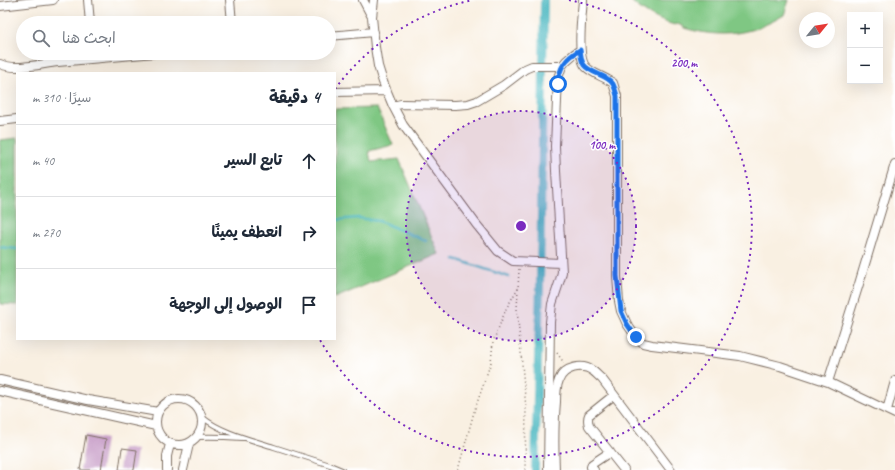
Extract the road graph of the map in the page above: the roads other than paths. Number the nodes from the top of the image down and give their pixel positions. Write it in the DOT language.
graph roads {
  1 [pos="53,0"];
  2 [pos="88,0"];
  3 [pos="230,0"];
  4 [pos="363,0"];
  5 [pos="374,0"];
  6 [pos="584,0"];
  7 [pos="0,6"];
  8 [pos="89,16"];
  9 [pos="231,16"];
  10 [pos="372,17"];
  11 [pos="374,32"];
  12 [pos="336,35"];
  13 [pos="580,50"];
  14 [pos="66,60"];
  15 [pos="0,64"];
  16 [pos="559,66"];
  17 [pos="387,91"];
  18 [pos="336,92"];
  19 [pos="393,106"];
  20 [pos="16,119"];
  21 [pos="0,121"];
  22 [pos="895,164"];
  23 [pos="558,263"];
  24 [pos="0,380"];
  25 [pos="895,381"];
  26 [pos="828,382"];
  27 [pos="0,391"];
  28 [pos="614,396"];
  29 [pos="887,410"];
  30 [pos="158,412"];
  31 [pos="895,414"];
  32 [pos="202,417"];
  33 [pos="156,426"];
  34 [pos="198,437"];
  35 [pos="249,439"];
  36 [pos="170,444"];
  37 [pos="189,444"];
  38 [pos="610,452"];
  39 [pos="167,470"];
  40 [pos="183,470"];
  41 [pos="342,470"];
  42 [pos="548,470"];
  43 [pos="555,470"];
  44 [pos="594,470"];
  45 [pos="624,470"];
  46 [pos="671,470"];
  1 -- 7 [label="street"];
  2 -- 8 [label="street"];
  3 -- 9 [label="street"];
  4 -- 10 [label="street"];
  5 -- 10 [label="street"];
  6 -- 13 [label="street"];
  10 -- 11 [label="street"];
  11 -- 12 [label="street"];
  11 -- 17 [label="street"];
  13 -- 16 [label="street"];
  13 -- 26 [label="street"];
  14 -- 15 [label="street"];
  16 -- 19 [label="street"];
  16 -- 23 [label="street"];
  17 -- 18 [label="street"];
  17 -- 19 [label="street"];
  19 -- 23 [label="street"];
  20 -- 21 [label="street"];
  22 -- 26 [label="street"];
  23 -- 42 [label="street"];
  24 -- 30 [label="street"];
  25 -- 29 [label="street"];
  26 -- 29 [label="street"];
  27 -- 33 [label="street"];
  28 -- 38 [label="street"];
  28 -- 43 [label="street"];
  28 -- 46 [label="street"];
  29 -- 31 [label="street"];
  30 -- 32 [label="street"];
  30 -- 33 [label="street"];
  32 -- 34 [label="street"];
  32 -- 35 [label="lane"];
  33 -- 36 [label="street"];
  34 -- 35 [label="lane"];
  34 -- 37 [label="street"];
  35 -- 41 [label="lane"];
  36 -- 37 [label="street"];
  36 -- 39 [label="street"];
  37 -- 40 [label="street"];
  38 -- 44 [label="street"];
  38 -- 45 [label="street"];
}
